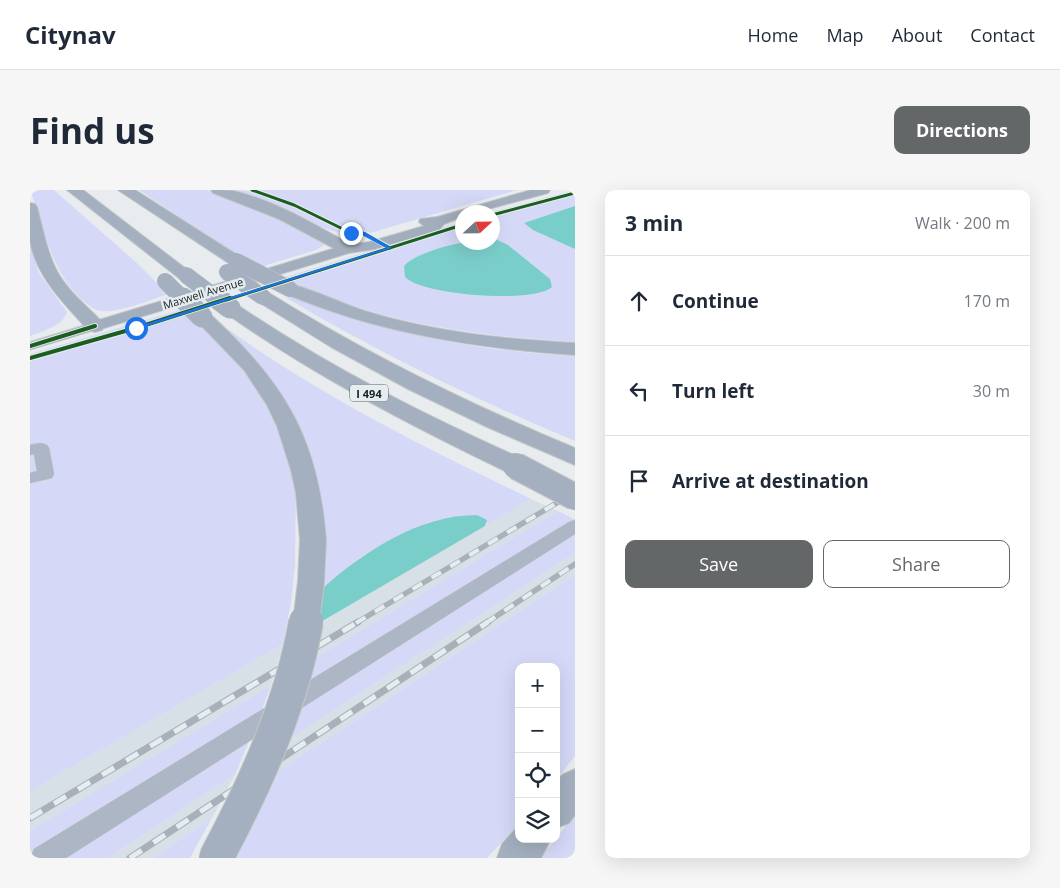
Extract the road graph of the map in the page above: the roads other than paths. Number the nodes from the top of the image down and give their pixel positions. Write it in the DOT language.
graph roads {
  1 [pos="74,190"];
  2 [pos="116,190"];
  3 [pos="125,190"];
  4 [pos="218,190"];
  5 [pos="544,190"];
  6 [pos="492,205"];
  7 [pos="30,207"];
  8 [pos="455,216"];
  9 [pos="134,238"];
  10 [pos="347,249"];
  11 [pos="95,326"];
  12 [pos="30,346"];
  13 [pos="575,350"];
  14 [pos="30,450"];
  15 [pos="575,457"];
  16 [pos="516,466"];
  17 [pos="30,478"];
  18 [pos="575,493"];
  19 [pos="575,497"];
  20 [pos="575,526"];
  21 [pos="575,786"];
  22 [pos="560,805"];
  23 [pos="529,843"];
  24 [pos="43,858"];
  25 [pos="216,858"];
  26 [pos="516,858"];
  1 -- 9 [label="highway, I 494"];
  2 -- 15 [label="highway, I 494, bridge"];
  3 -- 13 [label="highway, bridge"];
  4 -- 10 [label="highway"];
  5 -- 6 [label="main road, Maxwell Avenue"];
  7 -- 11 [label="highway"];
  8 -- 10 [label="main road, Maxwell Avenue"];
  9 -- 16 [label="highway, I 494, bridge"];
  9 -- 25 [label="highway, bridge"];
  10 -- 11 [label="main road, Maxwell Avenue"];
  11 -- 12 [label="street, Maxwell Avenue"];
  14 -- 17 [label="street"];
  16 -- 18 [label="highway, I 494, bridge"];
  16 -- 19 [label="highway, bridge"];
  20 -- 24 [label="street"];
  21 -- 22 [label="highway"];
  23 -- 26 [label="highway"];
}
